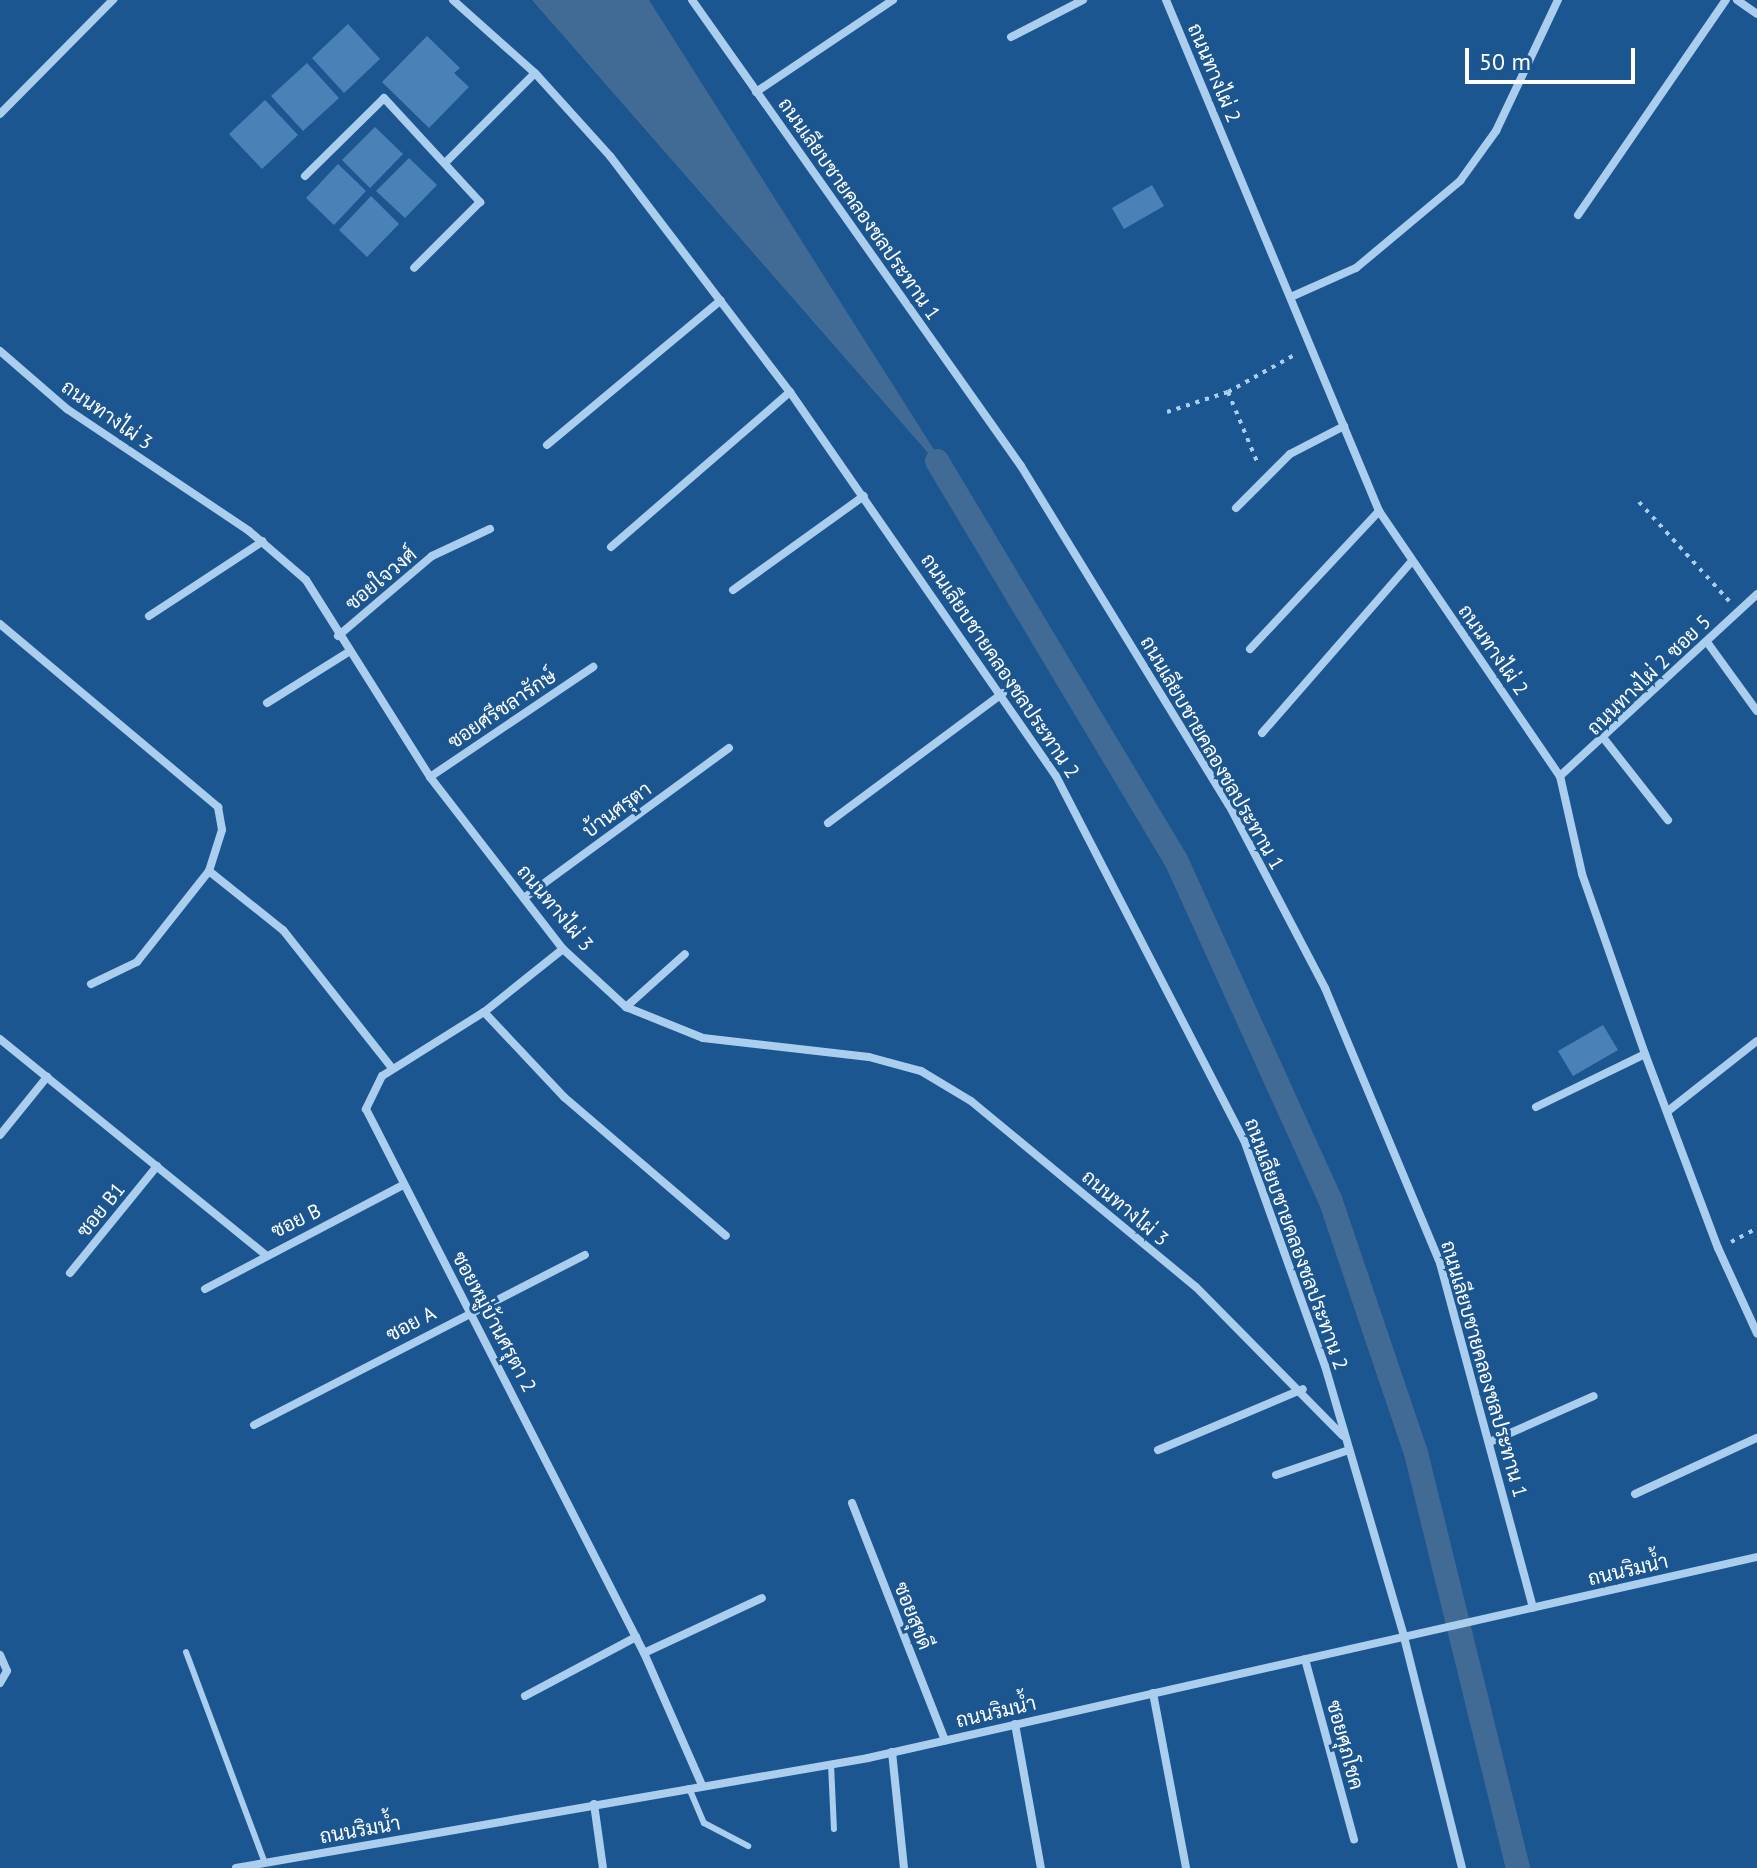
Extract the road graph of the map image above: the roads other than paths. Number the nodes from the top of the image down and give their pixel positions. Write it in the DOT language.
graph roads {
  1 [pos="113,0"];
  2 [pos="453,0"];
  3 [pos="692,0"];
  4 [pos="893,0"];
  5 [pos="1083,0"];
  6 [pos="1166,0"];
  7 [pos="1558,0"];
  8 [pos="1726,0"];
  9 [pos="1737,0"];
  10 [pos="1757,14"];
  11 [pos="1011,37"];
  12 [pos="535,73"];
  13 [pos="756,92"];
  14 [pos="0,114"];
  15 [pos="447,161"];
  16 [pos="305,176"];
  17 [pos="1578,215"];
  18 [pos="414,268"];
  19 [pos="1293,296"];
  20 [pos="721,300"];
  21 [pos="0,351"];
  22 [pos="790,392"];
  23 [pos="1344,426"];
  24 [pos="547,445"];
  25 [pos="864,496"];
  26 [pos="1236,508"];
  27 [pos="1379,511"];
  28 [pos="490,529"];
  29 [pos="263,541"];
  30 [pos="611,547"];
  31 [pos="1411,562"];
  32 [pos="733,590"];
  33 [pos="1757,594"];
  34 [pos="149,616"];
  35 [pos="0,624"];
  36 [pos="338,636"];
  37 [pos="1707,642"];
  38 [pos="1250,649"];
  39 [pos="347,653"];
  40 [pos="593,667"];
  41 [pos="1003,693"];
  42 [pos="267,703"];
  43 [pos="1757,711"];
  44 [pos="1262,733"];
  45 [pos="1605,740"];
  46 [pos="729,748"];
  47 [pos="1560,776"];
  48 [pos="430,777"];
  49 [pos="1668,820"];
  50 [pos="828,823"];
  51 [pos="209,871"];
  52 [pos="524,898"];
  53 [pos="563,949"];
  54 [pos="685,954"];
  55 [pos="91,984"];
  56 [pos="626,1007"];
  57 [pos="484,1012"];
  58 [pos="0,1039"];
  59 [pos="1757,1041"];
  60 [pos="1645,1054"];
  61 [pos="392,1068"];
  62 [pos="47,1077"];
  63 [pos="1536,1107"];
  64 [pos="1668,1111"];
  65 [pos="0,1135"];
  66 [pos="157,1166"];
  67 [pos="403,1185"];
  68 [pos="726,1236"];
  69 [pos="265,1254"];
  70 [pos="585,1255"];
  71 [pos="70,1273"];
  72 [pos="205,1289"];
  73 [pos="471,1311"];
  74 [pos="1757,1333"];
  75 [pos="1303,1389"];
  76 [pos="1594,1396"];
  77 [pos="254,1425"];
  78 [pos="1345,1438"];
  79 [pos="1757,1438"];
  80 [pos="1492,1441"];
  81 [pos="1158,1450"];
  82 [pos="1349,1450"];
  83 [pos="1276,1475"];
  84 [pos="1635,1494"];
  85 [pos="852,1503"];
  86 [pos="1757,1557"];
  87 [pos="762,1598"];
  88 [pos="1530,1609"];
  89 [pos="636,1637"];
  90 [pos="1404,1637"];
  91 [pos="186,1652"];
  92 [pos="644,1653"];
  93 [pos="0,1655"];
  94 [pos="1305,1659"];
  95 [pos="0,1683"];
  96 [pos="1153,1693"];
  97 [pos="525,1696"];
  98 [pos="1015,1724"];
  99 [pos="945,1740"];
  100 [pos="892,1752"];
  101 [pos="831,1764"];
  102 [pos="702,1785"];
  103 [pos="689,1788"];
  104 [pos="594,1804"];
  105 [pos="834,1829"];
  106 [pos="1354,1839"];
  107 [pos="748,1846"];
  108 [pos="265,1863"];
  109 [pos="236,1868"];
  110 [pos="603,1868"];
  111 [pos="904,1868"];
  112 [pos="1041,1868"];
  113 [pos="1186,1868"];
  114 [pos="1462,1868"];
  1 -- 14 [label="street"];
  2 -- 12 [label="street, ถนนเลียบชายคลองชลประทาน 2"];
  3 -- 13 [label="street, ถนนเลียบชายคลองชลประทาน 1"];
  4 -- 13 [label="street"];
  5 -- 11 [label="street"];
  6 -- 19 [label="street, ถนนทางไผ่ 2"];
  7 -- 19 [label="street"];
  8 -- 17 [label="street"];
  9 -- 10 [label="street"];
  12 -- 15 [label="street"];
  12 -- 20 [label="street, ถนนเลียบชายคลองชลประทาน 2"];
  13 -- 80 [label="street, ถนนเลียบชายคลองชลประทาน 1"];
  15 -- 16 [label="street"];
  15 -- 18 [label="street"];
  19 -- 23 [label="street, ถนนทางไผ่ 2"];
  20 -- 22 [label="street, ถนนเลียบชายคลองชลประทาน 2"];
  20 -- 24 [label="street"];
  21 -- 29 [label="street, ถนนทางไผ่ 3"];
  22 -- 25 [label="street, ถนนเลียบชายคลองชลประทาน 2"];
  22 -- 30 [label="street"];
  23 -- 26 [label="street"];
  23 -- 27 [label="street, ถนนทางไผ่ 2"];
  25 -- 32 [label="street"];
  25 -- 41 [label="street, ถนนเลียบชายคลองชลประทาน 2"];
  27 -- 31 [label="street, ถนนทางไผ่ 2"];
  27 -- 38 [label="street"];
  28 -- 36 [label="street, ซอยใจวงศ์"];
  29 -- 34 [label="street"];
  29 -- 36 [label="street, ถนนทางไผ่ 3"];
  31 -- 44 [label="street"];
  31 -- 47 [label="street, ถนนทางไผ่ 2"];
  33 -- 37 [label="street, ถนนทางไผ่ 2 ซอย 5"];
  35 -- 51 [label="street"];
  36 -- 39 [label="street, ถนนทางไผ่ 3"];
  37 -- 43 [label="street"];
  37 -- 45 [label="street, ถนนทางไผ่ 2 ซอย 5"];
  39 -- 42 [label="street"];
  39 -- 48 [label="street, ถนนทางไผ่ 3"];
  40 -- 48 [label="street, ซอยศรีชลารักษ์"];
  41 -- 50 [label="street"];
  41 -- 78 [label="street, ถนนเลียบชายคลองชลประทาน 2"];
  45 -- 47 [label="street, ถนนทางไผ่ 2 ซอย 5"];
  45 -- 49 [label="street"];
  46 -- 52 [label="street, บ้านศรุตา"];
  47 -- 60 [label="street, ถนนทางไผ่ 2"];
  48 -- 52 [label="street, ถนนทางไผ่ 3"];
  51 -- 55 [label="street"];
  51 -- 61 [label="street"];
  52 -- 53 [label="street, ถนนทางไผ่ 3"];
  53 -- 56 [label="street, ถนนทางไผ่ 3"];
  53 -- 57 [label="street, ซอยหมู่บ้านศรุตา 2"];
  54 -- 56 [label="street"];
  56 -- 75 [label="street, ถนนทางไผ่ 3"];
  57 -- 61 [label="street, ซอยหมู่บ้านศรุตา 2"];
  57 -- 68 [label="street"];
  58 -- 62 [label="street"];
  59 -- 64 [label="street"];
  60 -- 63 [label="street"];
  60 -- 64 [label="street, ถนนทางไผ่ 2"];
  61 -- 67 [label="street, ซอยหมู่บ้านศรุตา 2"];
  62 -- 65 [label="street"];
  62 -- 66 [label="street"];
  64 -- 74 [label="street, ถนนทางไผ่ 2"];
  66 -- 69 [label="street"];
  66 -- 71 [label="street, ซอย B1"];
  67 -- 69 [label="street, ซอย B"];
  67 -- 73 [label="street, ซอยหมู่บ้านศรุตา 2"];
  69 -- 72 [label="street, ซอย B"];
  70 -- 73 [label="street, ซอย A"];
  73 -- 77 [label="street, ซอย A"];
  73 -- 89 [label="street, ซอยหมู่บ้านศรุตา 2"];
  75 -- 78 [label="street, ถนนทางไผ่ 3"];
  75 -- 81 [label="street"];
  76 -- 80 [label="street"];
  78 -- 82 [label="street, ถนนเลียบชายคลองชลประทาน 2"];
  79 -- 84 [label="street"];
  80 -- 88 [label="street, ถนนเลียบชายคลองชลประทาน 1"];
  82 -- 83 [label="street"];
  82 -- 90 [label="street, ถนนเลียบชายคลองชลประทาน 2"];
  85 -- 99 [label="street, ซอยสุขดี"];
  86 -- 88 [label="street, ถนนริมน้ำ"];
  87 -- 92 [label="street"];
  88 -- 90 [label="street, ถนนริมน้ำ"];
  89 -- 92 [label="street, ซอยหมู่บ้านศรุตา 2"];
  89 -- 97 [label="street"];
  90 -- 94 [label="street, ถนนริมน้ำ"];
  90 -- 114 [label="street, ถนนเลียบชายคลองชลประทาน 2"];
  91 -- 108 [label="lane"];
  92 -- 102 [label="street, ซอยหมู่บ้านศรุตา 2"];
  93 -- 95 [label="street"];
  94 -- 96 [label="street, ถนนริมน้ำ"];
  94 -- 106 [label="street, ซอยศุภโชค"];
  96 -- 98 [label="street, ถนนริมน้ำ"];
  96 -- 113 [label="street"];
  98 -- 99 [label="street, ถนนริมน้ำ"];
  98 -- 112 [label="street"];
  99 -- 100 [label="street, ถนนริมน้ำ"];
  100 -- 101 [label="street, ถนนริมน้ำ"];
  100 -- 111 [label="street"];
  101 -- 102 [label="street, ถนนริมน้ำ"];
  101 -- 105 [label="lane"];
  102 -- 103 [label="street, ถนนริมน้ำ"];
  103 -- 104 [label="street, ถนนริมน้ำ"];
  103 -- 107 [label="lane"];
  104 -- 108 [label="street, ถนนริมน้ำ"];
  104 -- 110 [label="street"];
  108 -- 109 [label="street, ถนนริมน้ำ"];
}
